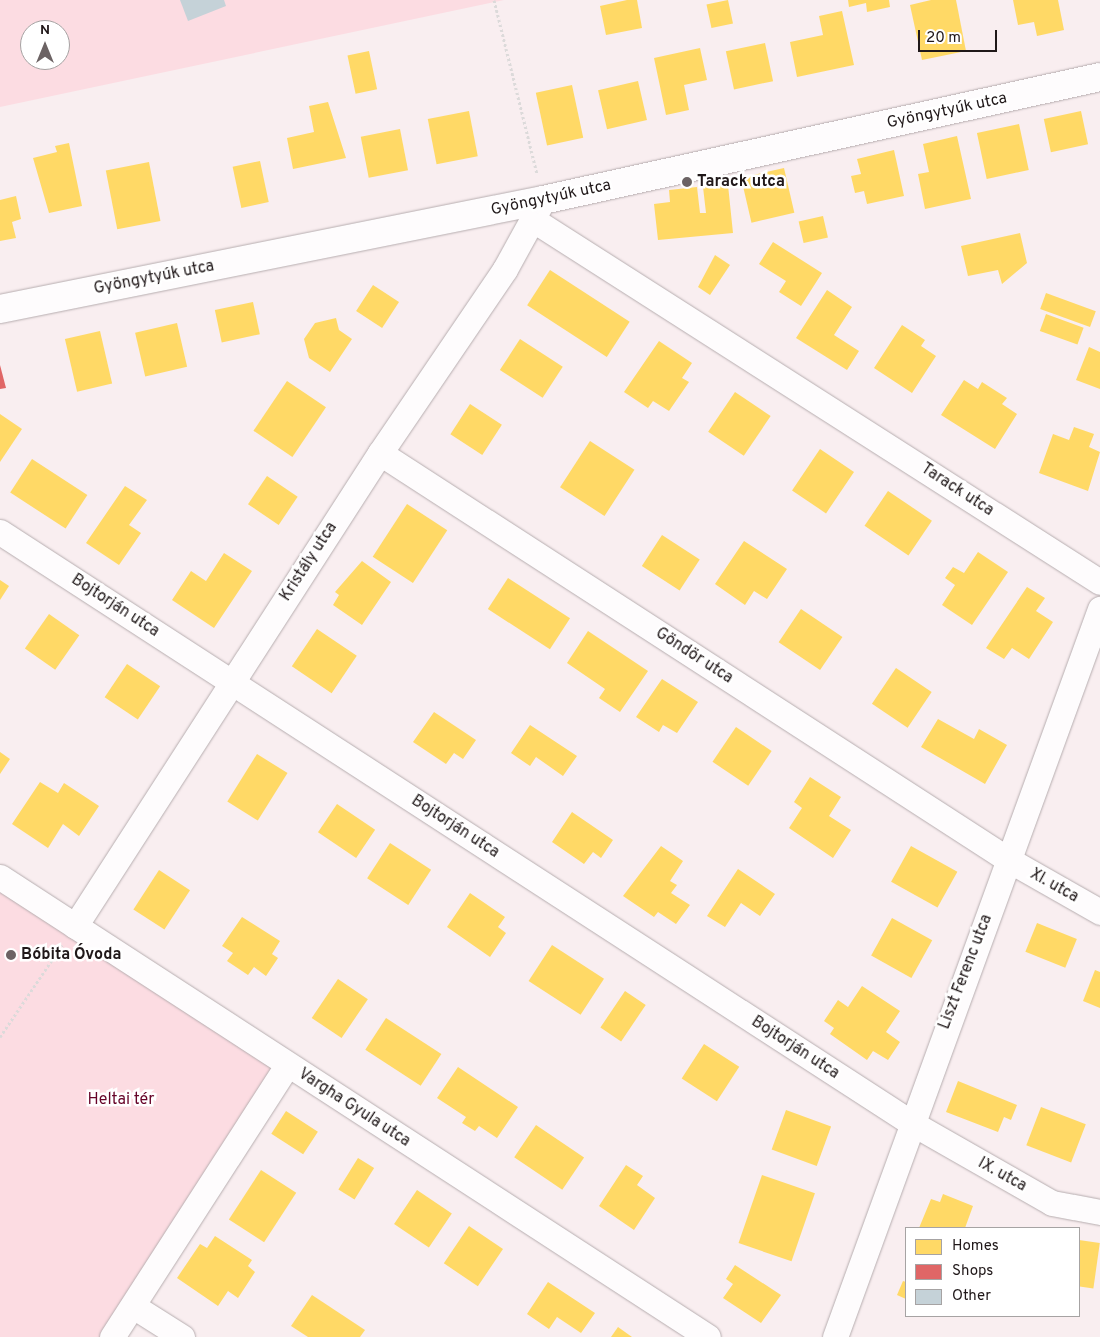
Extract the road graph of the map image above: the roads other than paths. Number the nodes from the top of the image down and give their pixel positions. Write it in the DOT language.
graph roads {
  1 [pos="1100,76"];
  2 [pos="539,211"];
  3 [pos="0,308"];
  4 [pos="380,453"];
  5 [pos="0,532"];
  6 [pos="1100,582"];
  7 [pos="1100,609"];
  8 [pos="232,681"];
  9 [pos="1009,860"];
  10 [pos="0,877"];
  11 [pos="1100,912"];
  12 [pos="75,926"];
  13 [pos="287,1065"];
  14 [pos="910,1122"];
  15 [pos="1100,1212"];
  16 [pos="133,1306"];
  17 [pos="112,1337"];
  18 [pos="182,1337"];
  19 [pos="708,1337"];
  20 [pos="835,1337"];
  1 -- 2 [label="street, Gyöngytyúk utca"];
  2 -- 3 [label="street, Gyöngytyúk utca"];
  2 -- 4 [label="street, Kristály utca"];
  2 -- 6 [label="street, Tarack utca"];
  4 -- 8 [label="street, Kristály utca"];
  4 -- 9 [label="street, Göndör utca"];
  5 -- 8 [label="street, Bojtorján utca"];
  7 -- 9 [label="street, Liszt Ferenc utca"];
  8 -- 12 [label="street, Kristály utca"];
  8 -- 14 [label="street, Bojtorján utca"];
  9 -- 11 [label="street, XI. utca"];
  9 -- 14 [label="street, Liszt Ferenc utca"];
  10 -- 12 [label="street, Vargha Gyula utca"];
  12 -- 13 [label="street, Vargha Gyula utca"];
  13 -- 16 [label="street"];
  13 -- 19 [label="street, Vargha Gyula utca"];
  14 -- 15 [label="street, IX. utca"];
  14 -- 20 [label="street, Liszt Ferenc utca"];
  16 -- 17 [label="street"];
  16 -- 18 [label="street"];
}
